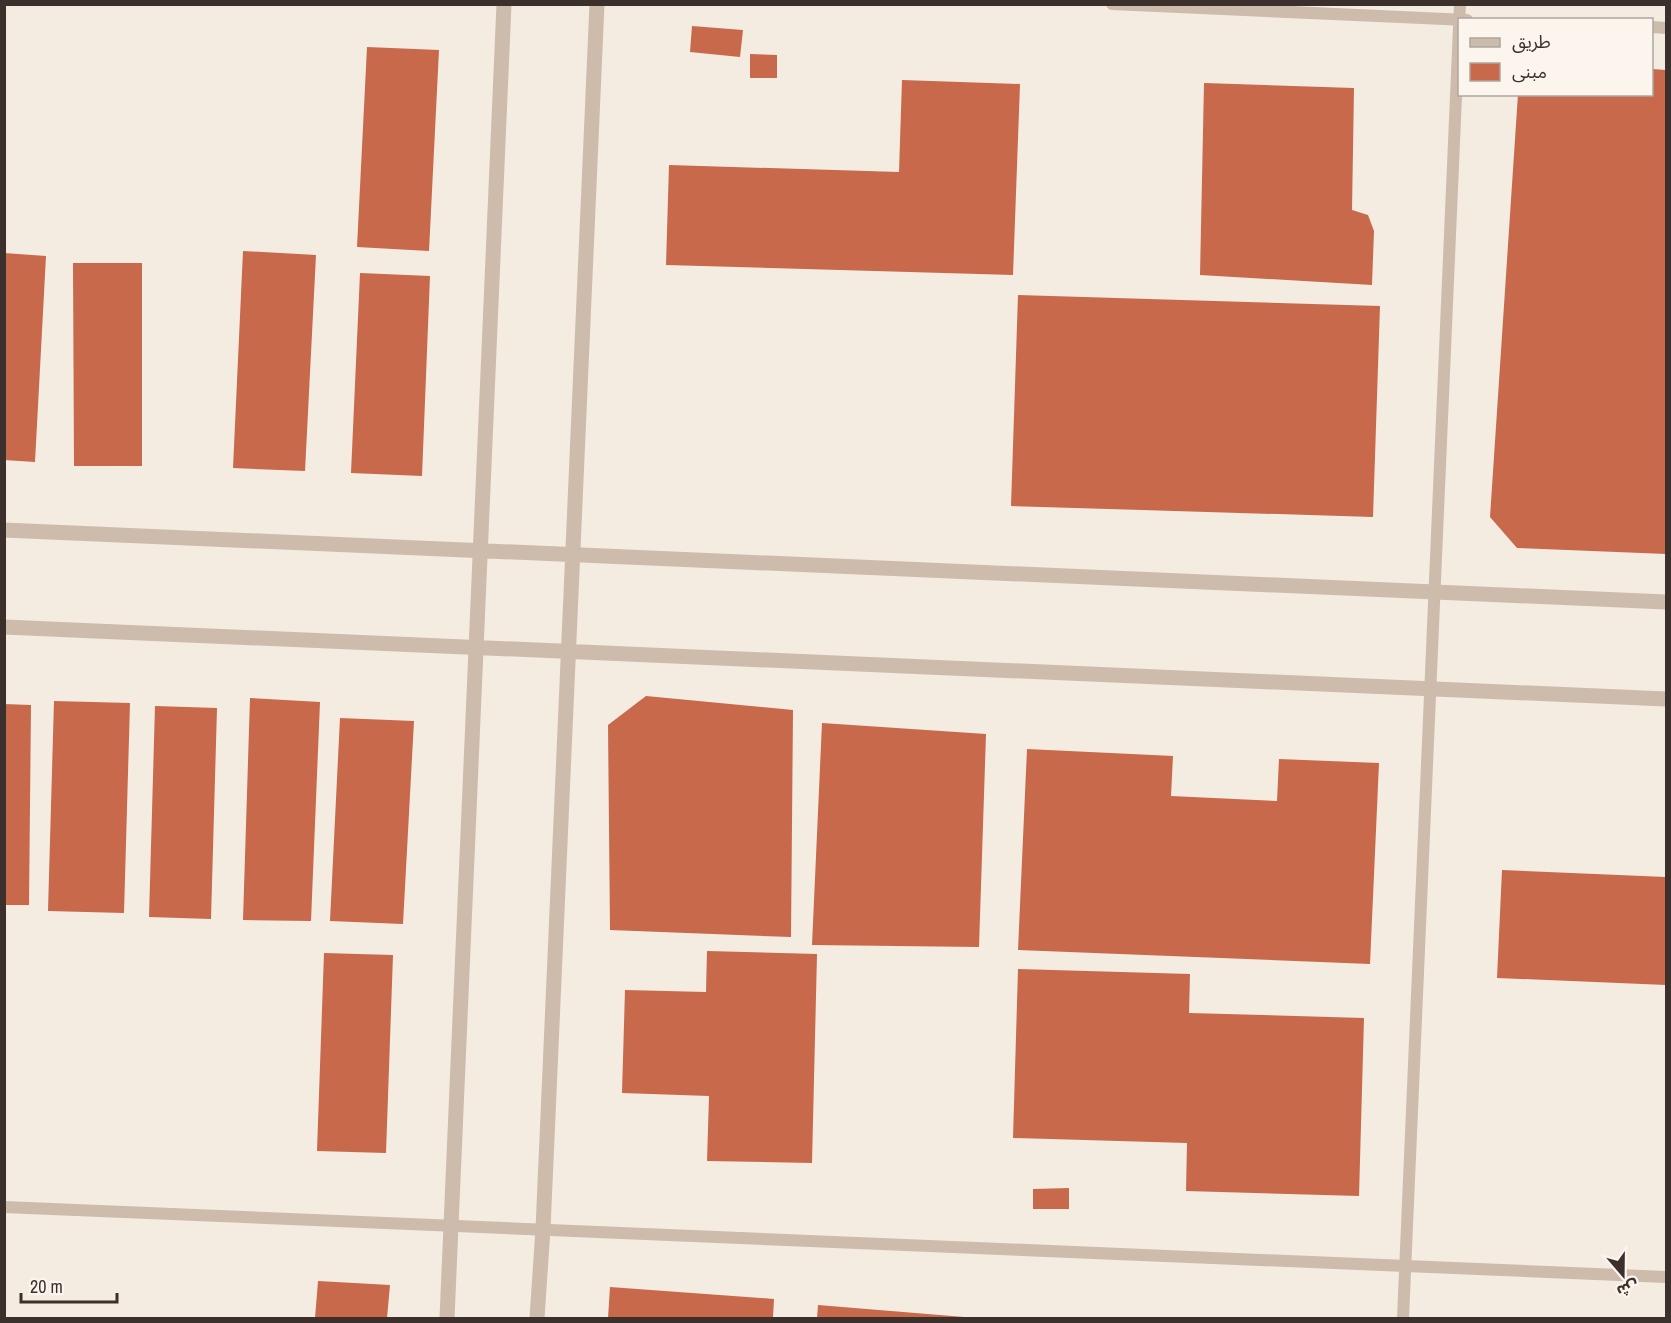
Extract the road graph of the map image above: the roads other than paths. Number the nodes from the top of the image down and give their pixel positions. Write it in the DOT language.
graph roads {
  1 [pos="504,4"];
  2 [pos="597,4"];
  3 [pos="1112,4"];
  4 [pos="1458,19"];
  5 [pos="1458,42"];
  6 [pos="4,530"];
  7 [pos="480,551"];
  8 [pos="573,555"];
  9 [pos="1434,592"];
  10 [pos="1666,602"];
  11 [pos="4,627"];
  12 [pos="476,648"];
  13 [pos="569,651"];
  14 [pos="1430,689"];
  15 [pos="1666,699"];
  16 [pos="4,1207"];
  17 [pos="451,1226"];
  18 [pos="543,1230"];
  19 [pos="1405,1266"];
  20 [pos="1666,1277"];
  21 [pos="447,1318"];
  22 [pos="537,1318"];
  23 [pos="1403,1318"];
  1 -- 7 [label="street"];
  2 -- 8 [label="street"];
  3 -- 4 [label="lane"];
  5 -- 9 [label="lane"];
  6 -- 7 [label="street"];
  7 -- 8 [label="street"];
  7 -- 12 [label="street"];
  8 -- 9 [label="street"];
  8 -- 13 [label="street"];
  9 -- 10 [label="street"];
  9 -- 14 [label="lane"];
  11 -- 12 [label="street"];
  12 -- 13 [label="street"];
  12 -- 17 [label="street"];
  13 -- 14 [label="street"];
  13 -- 18 [label="street"];
  14 -- 15 [label="street"];
  14 -- 19 [label="lane"];
  16 -- 17 [label="lane"];
  17 -- 18 [label="lane"];
  17 -- 21 [label="street"];
  18 -- 19 [label="lane"];
  18 -- 22 [label="street"];
  19 -- 20 [label="lane"];
  19 -- 23 [label="lane"];
}
